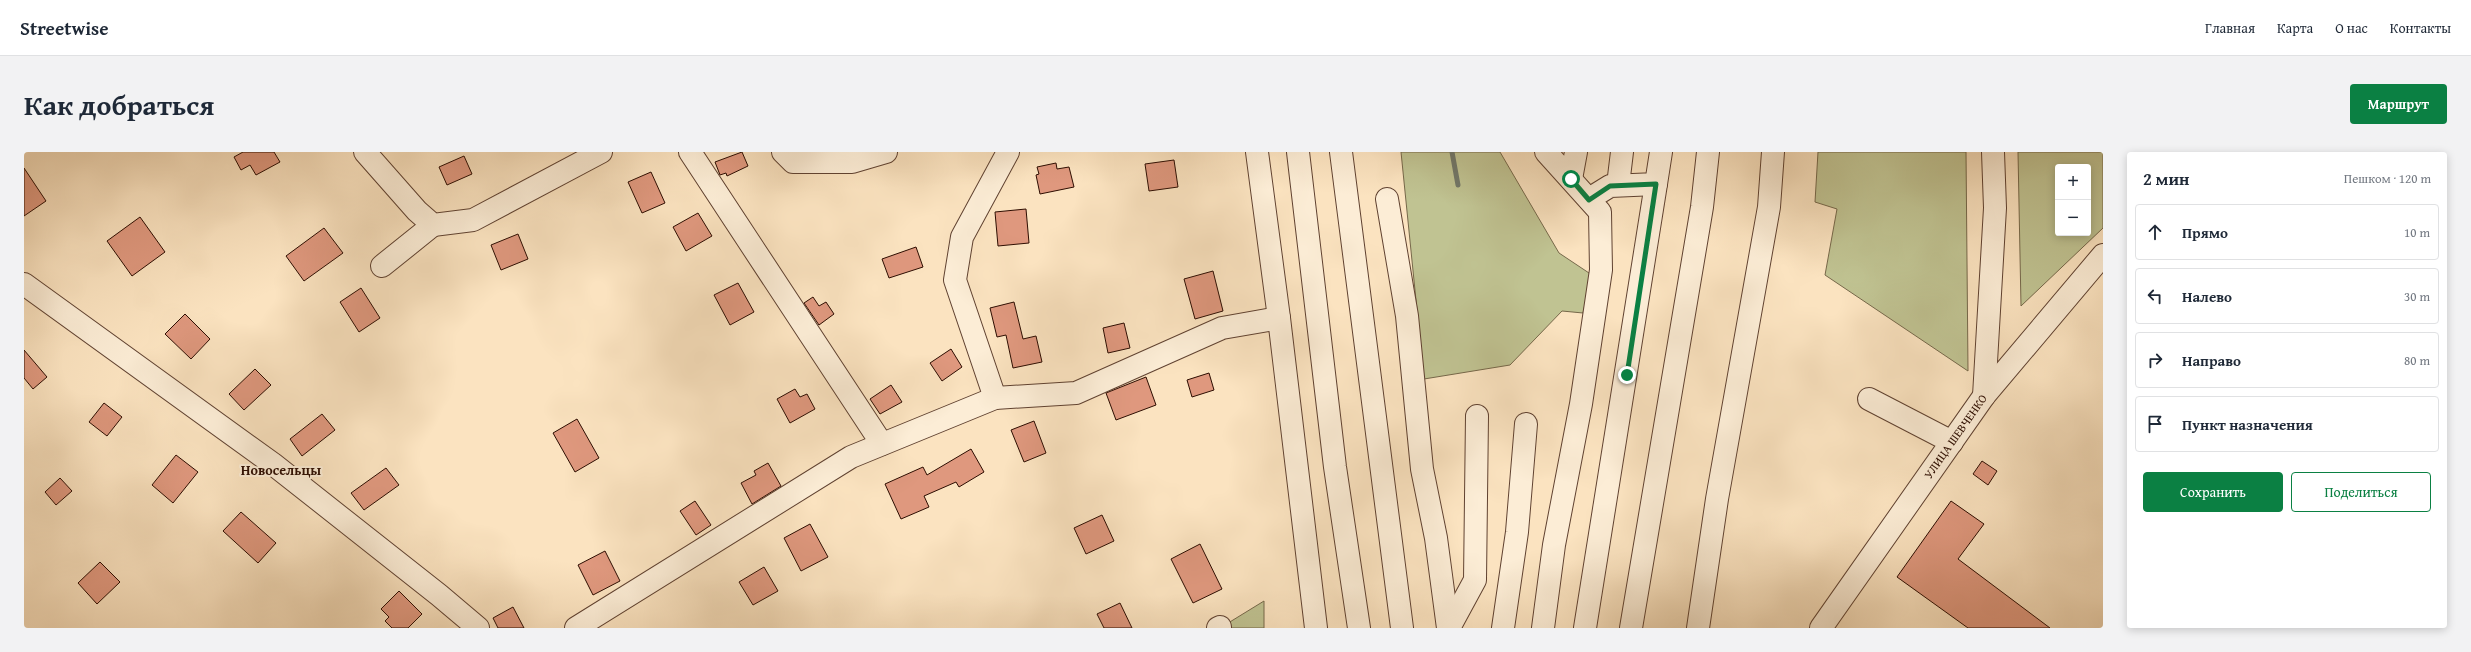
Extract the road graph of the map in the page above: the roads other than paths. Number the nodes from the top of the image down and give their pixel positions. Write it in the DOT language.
graph roads {
  1 [pos="366,152"];
  2 [pos="602,152"];
  3 [pos="690,152"];
  4 [pos="783,152"];
  5 [pos="886,152"];
  6 [pos="1008,152"];
  7 [pos="1257,152"];
  8 [pos="1298,152"];
  9 [pos="1341,152"];
  10 [pos="1546,152"];
  11 [pos="1576,152"];
  12 [pos="1622,152"];
  13 [pos="1661,152"];
  14 [pos="1708,152"];
  15 [pos="1773,152"];
  16 [pos="1993,152"];
  17 [pos="1571,179"];
  18 [pos="1656,184"];
  19 [pos="1618,185"];
  20 [pos="1387,199"];
  21 [pos="1589,200"];
  22 [pos="433,225"];
  23 [pos="2103,255"];
  24 [pos="382,266"];
  25 [pos="24,284"];
  26 [pos="1278,318"];
  27 [pos="1984,396"];
  28 [pos="995,398"];
  29 [pos="1870,399"];
  30 [pos="1477,416"];
  31 [pos="1526,424"];
  32 [pos="1952,442"];
  33 [pos="882,444"];
  34 [pos="478,628"];
  35 [pos="576,628"];
  36 [pos="1316,628"];
  37 [pos="1359,628"];
  38 [pos="1402,628"];
  39 [pos="1449,628"];
  40 [pos="1503,628"];
  41 [pos="1543,628"];
  42 [pos="1585,628"];
  43 [pos="1631,628"];
  44 [pos="1698,628"];
  45 [pos="1821,628"];
  1 -- 22 [label="street"];
  2 -- 22 [label="street"];
  3 -- 33 [label="street"];
  4 -- 5 [label="street"];
  6 -- 28 [label="street"];
  7 -- 26 [label="street"];
  8 -- 37 [label="street"];
  9 -- 38 [label="street"];
  10 -- 17 [label="street"];
  11 -- 17 [label="street"];
  12 -- 19 [label="street"];
  13 -- 18 [label="street"];
  14 -- 43 [label="street"];
  15 -- 44 [label="street"];
  16 -- 27 [label="street"];
  17 -- 21 [label="street"];
  18 -- 19 [label="street"];
  18 -- 42 [label="street"];
  19 -- 21 [label="street"];
  20 -- 39 [label="street"];
  21 -- 41 [label="street"];
  22 -- 24 [label="street"];
  23 -- 27 [label="street, УЛИЦА ШЕВЧЕНКО"];
  25 -- 34 [label="street"];
  26 -- 28 [label="street"];
  26 -- 36 [label="street"];
  27 -- 32 [label="street, УЛИЦА ШЕВЧЕНКО"];
  28 -- 33 [label="street"];
  29 -- 32 [label="street"];
  30 -- 39 [label="street"];
  31 -- 40 [label="street"];
  32 -- 45 [label="street, УЛИЦА ШЕВЧЕНКО"];
  33 -- 35 [label="street"];
}
